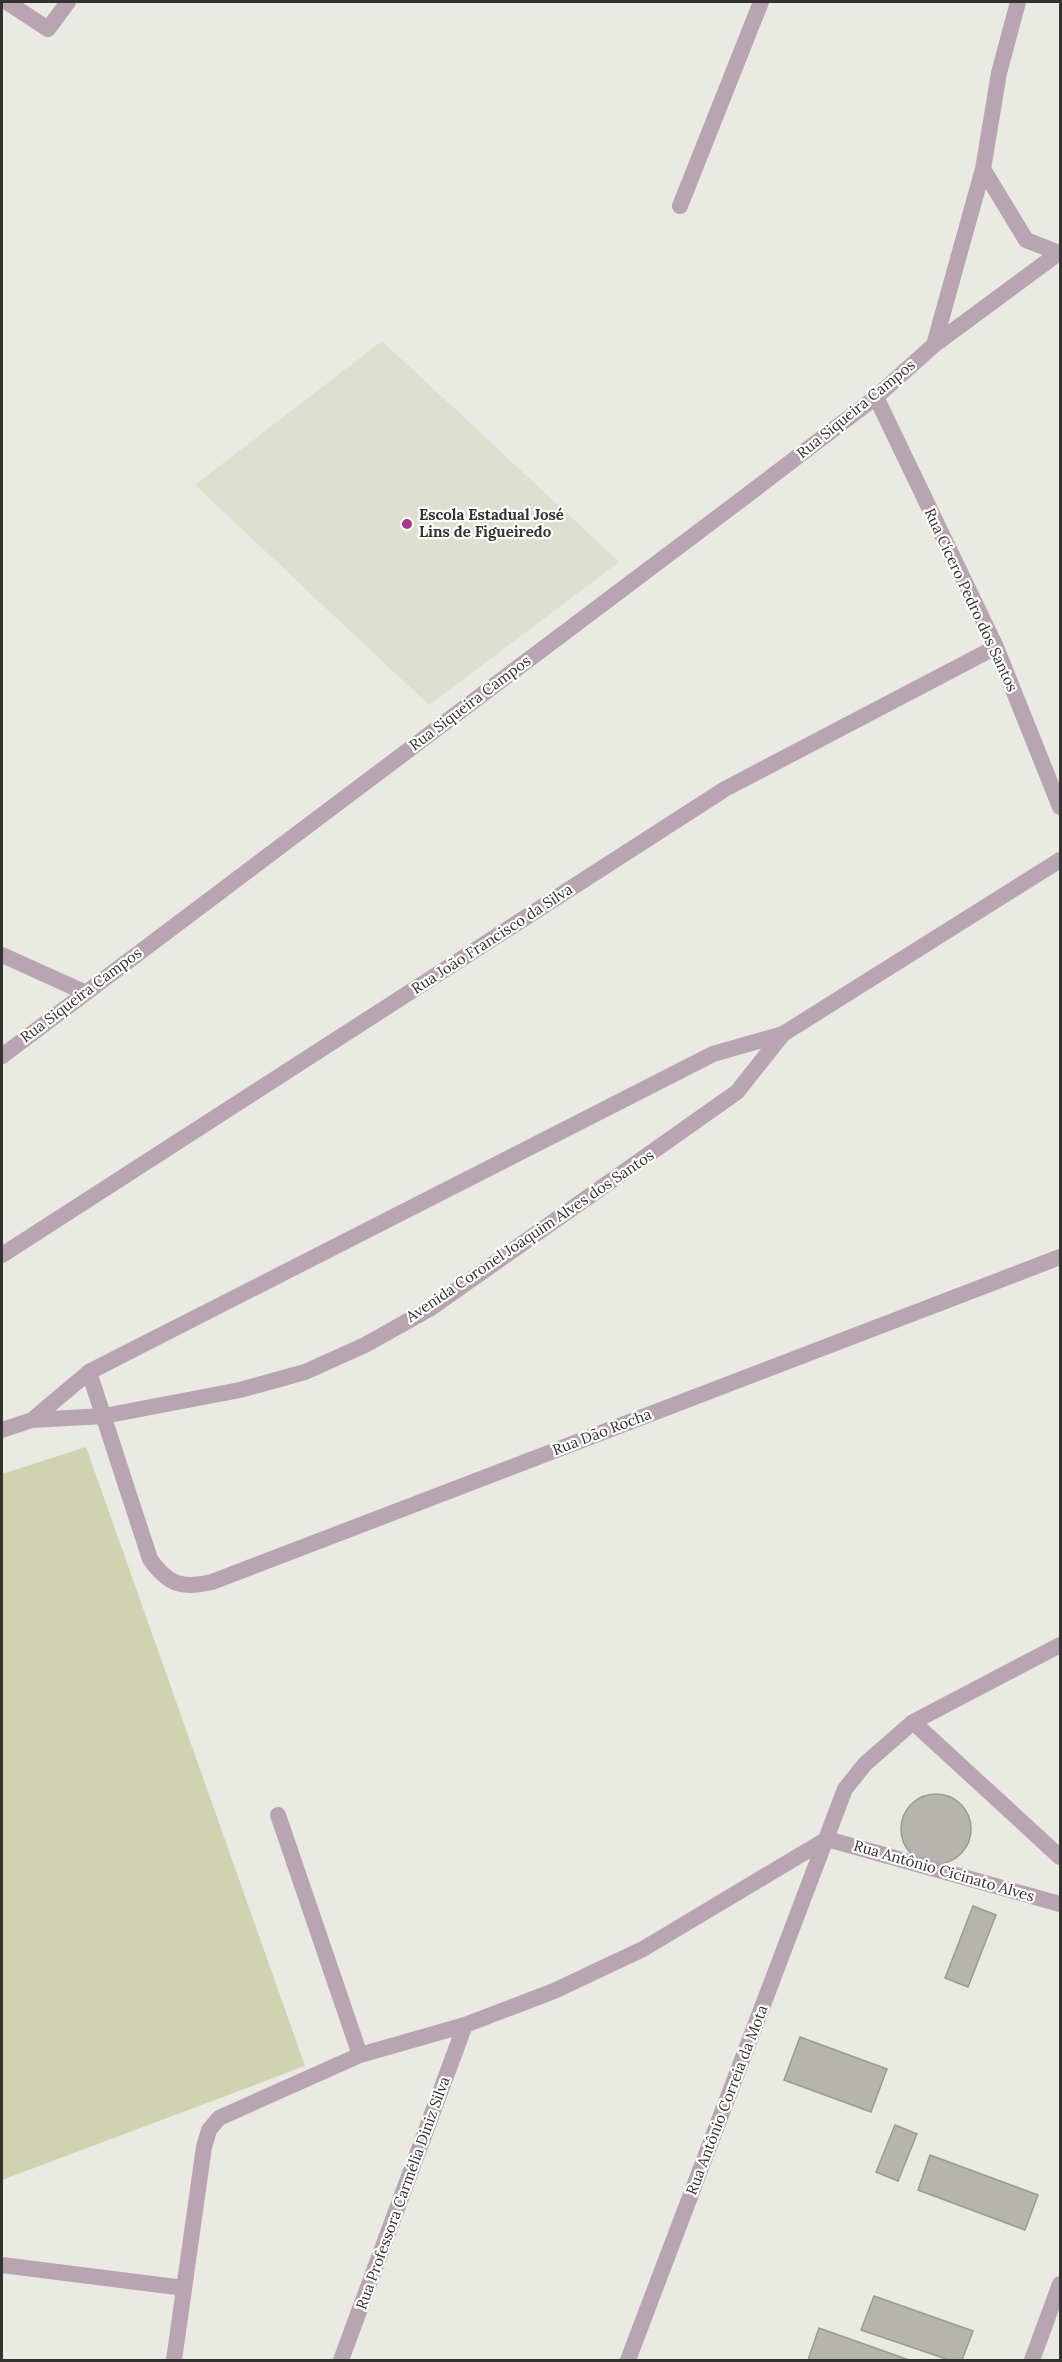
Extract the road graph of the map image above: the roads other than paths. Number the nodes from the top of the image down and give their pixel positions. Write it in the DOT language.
graph roads {
  1 [pos="7,2"];
  2 [pos="68,2"];
  3 [pos="761,2"];
  4 [pos="1018,2"];
  5 [pos="983,169"];
  6 [pos="680,206"];
  7 [pos="1060,254"];
  8 [pos="934,345"];
  9 [pos="876,397"];
  10 [pos="996,647"];
  11 [pos="1060,807"];
  12 [pos="1060,860"];
  13 [pos="2,955"];
  14 [pos="84,992"];
  15 [pos="783,1034"];
  16 [pos="2,1056"];
  17 [pos="2,1255"];
  18 [pos="1060,1257"];
  19 [pos="89,1372"];
  20 [pos="104,1416"];
  21 [pos="32,1420"];
  22 [pos="2,1430"];
  23 [pos="1060,1645"];
  24 [pos="913,1722"];
  25 [pos="278,1815"];
  26 [pos="827,1839"];
  27 [pos="1060,1857"];
  28 [pos="1060,1904"];
  29 [pos="465,2025"];
  30 [pos="360,2055"];
  31 [pos="2,2265"];
  32 [pos="1060,2284"];
  33 [pos="184,2288"];
  34 [pos="174,2361"];
  35 [pos="340,2361"];
  36 [pos="627,2361"];
  37 [pos="1032,2361"];
  1 -- 2 [label="street"];
  3 -- 6 [label="street"];
  4 -- 5 [label="street"];
  5 -- 7 [label="street"];
  5 -- 8 [label="street"];
  7 -- 8 [label="street, Rua Siqueira Campos"];
  8 -- 9 [label="street, Rua Siqueira Campos"];
  9 -- 10 [label="street, Rua Cícero Pedro dos Santos"];
  9 -- 14 [label="street, Rua Siqueira Campos"];
  10 -- 11 [label="street, Rua Cícero Pedro dos Santos"];
  10 -- 17 [label="street, Rua João Francisco da Silva"];
  12 -- 15 [label="street, Avenida Coronel Joaquim Alves dos Santos"];
  13 -- 14 [label="street"];
  14 -- 16 [label="street, Rua Siqueira Campos"];
  15 -- 19 [label="street, Avenida Coronel Joaquim Alves dos Santos"];
  15 -- 20 [label="street, Avenida Coronel Joaquim Alves dos Santos"];
  18 -- 20 [label="street, Rua Dão Rocha"];
  19 -- 20 [label="street"];
  19 -- 21 [label="street, Avenida Coronel Joaquim Alves dos Santos"];
  20 -- 21 [label="street, Avenida Coronel Joaquim Alves dos Santos"];
  21 -- 22 [label="street, Avenida Coronel Joaquim Alves dos Santos"];
  23 -- 24 [label="street, Rua Antônio Correia da Mota"];
  24 -- 26 [label="street, Rua Antônio Correia da Mota"];
  24 -- 27 [label="street"];
  25 -- 30 [label="street"];
  26 -- 28 [label="street, Rua Antônio Cicinato Alves"];
  26 -- 29 [label="street"];
  26 -- 36 [label="street, Rua Antônio Correia da Mota"];
  29 -- 30 [label="street"];
  29 -- 35 [label="street, Rua Professora Carmélia Diniz Silva"];
  30 -- 33 [label="street"];
  31 -- 33 [label="street"];
  32 -- 37 [label="street"];
  33 -- 34 [label="street"];
}
